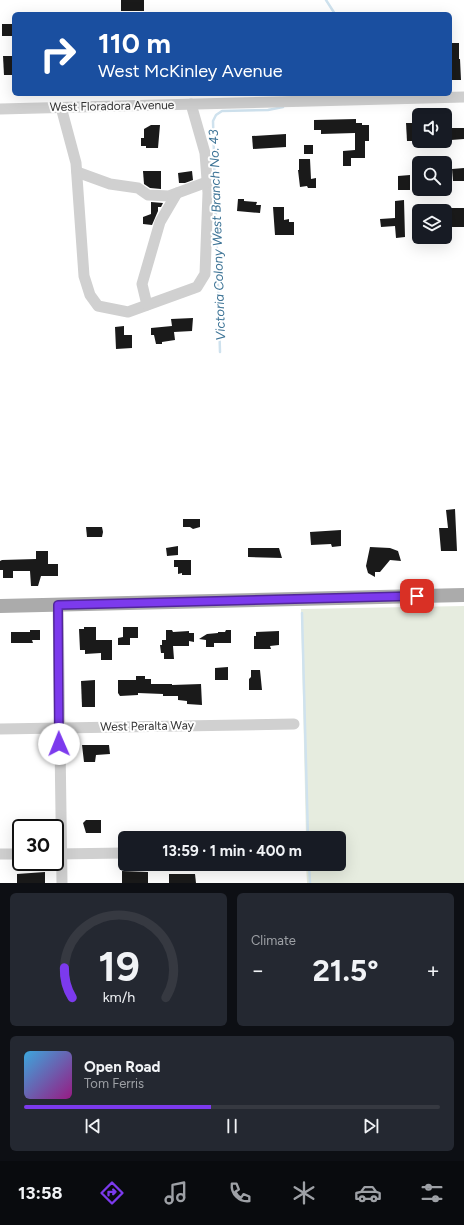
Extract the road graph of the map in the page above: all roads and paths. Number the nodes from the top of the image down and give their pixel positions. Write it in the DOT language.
graph roads {
  1 [pos="464,97"];
  2 [pos="191,104"];
  3 [pos="61,108"];
  4 [pos="0,109"];
  5 [pos="77,172"];
  6 [pos="207,182"];
  7 [pos="176,193"];
  8 [pos="147,305"];
  9 [pos="464,595"];
  10 [pos="58,605"];
  11 [pos="0,606"];
  12 [pos="294,724"];
  13 [pos="59,728"];
  14 [pos="0,730"];
  15 [pos="58,819"];
  16 [pos="118,852"];
  17 [pos="0,854"];
  18 [pos="12,854"];
  19 [pos="64,854"];
  20 [pos="60,871"];
  21 [pos="62,883"];
  1 -- 2 [label="street, West Floradora Avenue"];
  2 -- 3 [label="street, West Floradora Avenue"];
  2 -- 6 [label="street"];
  3 -- 4 [label="street, West Floradora Avenue"];
  3 -- 5 [label="street"];
  5 -- 7 [label="street"];
  5 -- 8 [label="street"];
  6 -- 7 [label="street"];
  6 -- 8 [label="street"];
  7 -- 8 [label="street"];
  9 -- 10 [label="main road"];
  10 -- 11 [label="main road"];
  10 -- 13 [label="street"];
  12 -- 13 [label="street, West Peralta Way"];
  13 -- 14 [label="street, West Peralta Way"];
  13 -- 15 [label="street"];
  16 -- 19 [label="street"];
  17 -- 18 [label="street"];
  20 -- 21 [label="street"];
}
